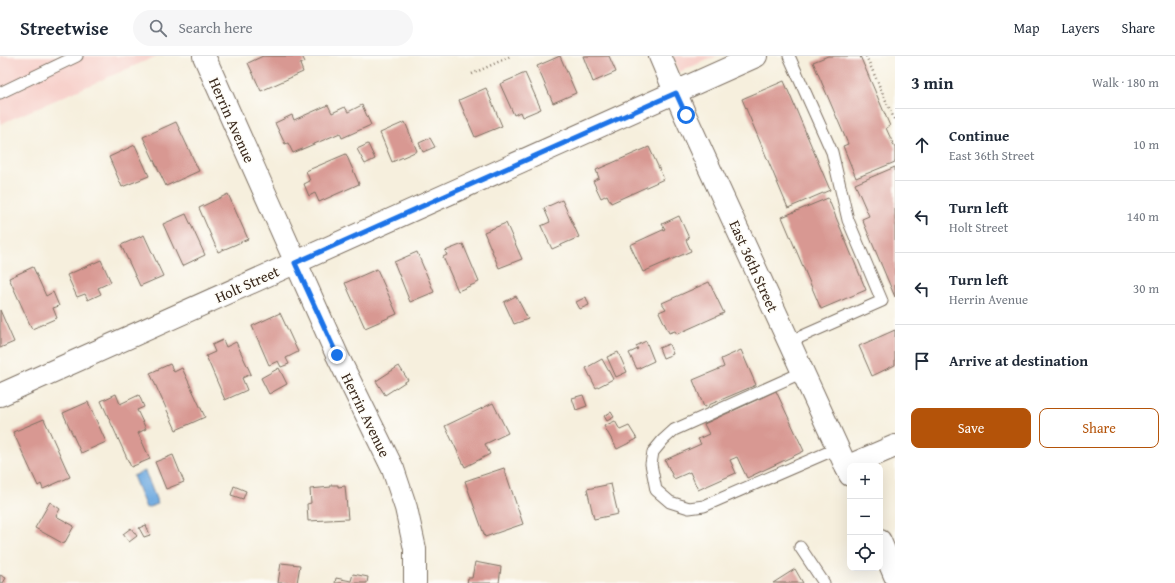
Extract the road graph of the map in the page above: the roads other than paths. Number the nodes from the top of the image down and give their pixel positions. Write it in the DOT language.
graph roads {
  1 [pos="77,56"];
  2 [pos="204,56"];
  3 [pos="660,56"];
  4 [pos="756,56"];
  5 [pos="788,56"];
  6 [pos="0,93"];
  7 [pos="676,93"];
  8 [pos="295,263"];
  9 [pos="789,342"];
  10 [pos="803,372"];
  11 [pos="0,395"];
  12 [pos="895,446"];
  13 [pos="845,464"];
  14 [pos="800,547"];
  15 [pos="883,548"];
  16 [pos="895,576"];
  17 [pos="415,583"];
  18 [pos="824,583"];
  1 -- 6 [label="lane"];
  2 -- 8 [label="street, Herrin Avenue"];
  3 -- 7 [label="street, East 36th Street"];
  4 -- 7 [label="street, Holt Street"];
  5 -- 9 [label="lane"];
  7 -- 8 [label="street, Holt Street"];
  7 -- 9 [label="street, East 36th Street"];
  8 -- 11 [label="street, Holt Street"];
  8 -- 17 [label="street, Herrin Avenue"];
  9 -- 10 [label="street, East 36th Street"];
  10 -- 13 [label="street, East 36th Street"];
  10 -- 13 [label="lane"];
  12 -- 13 [label="street"];
  14 -- 18 [label="lane"];
  15 -- 16 [label="street"];
}
